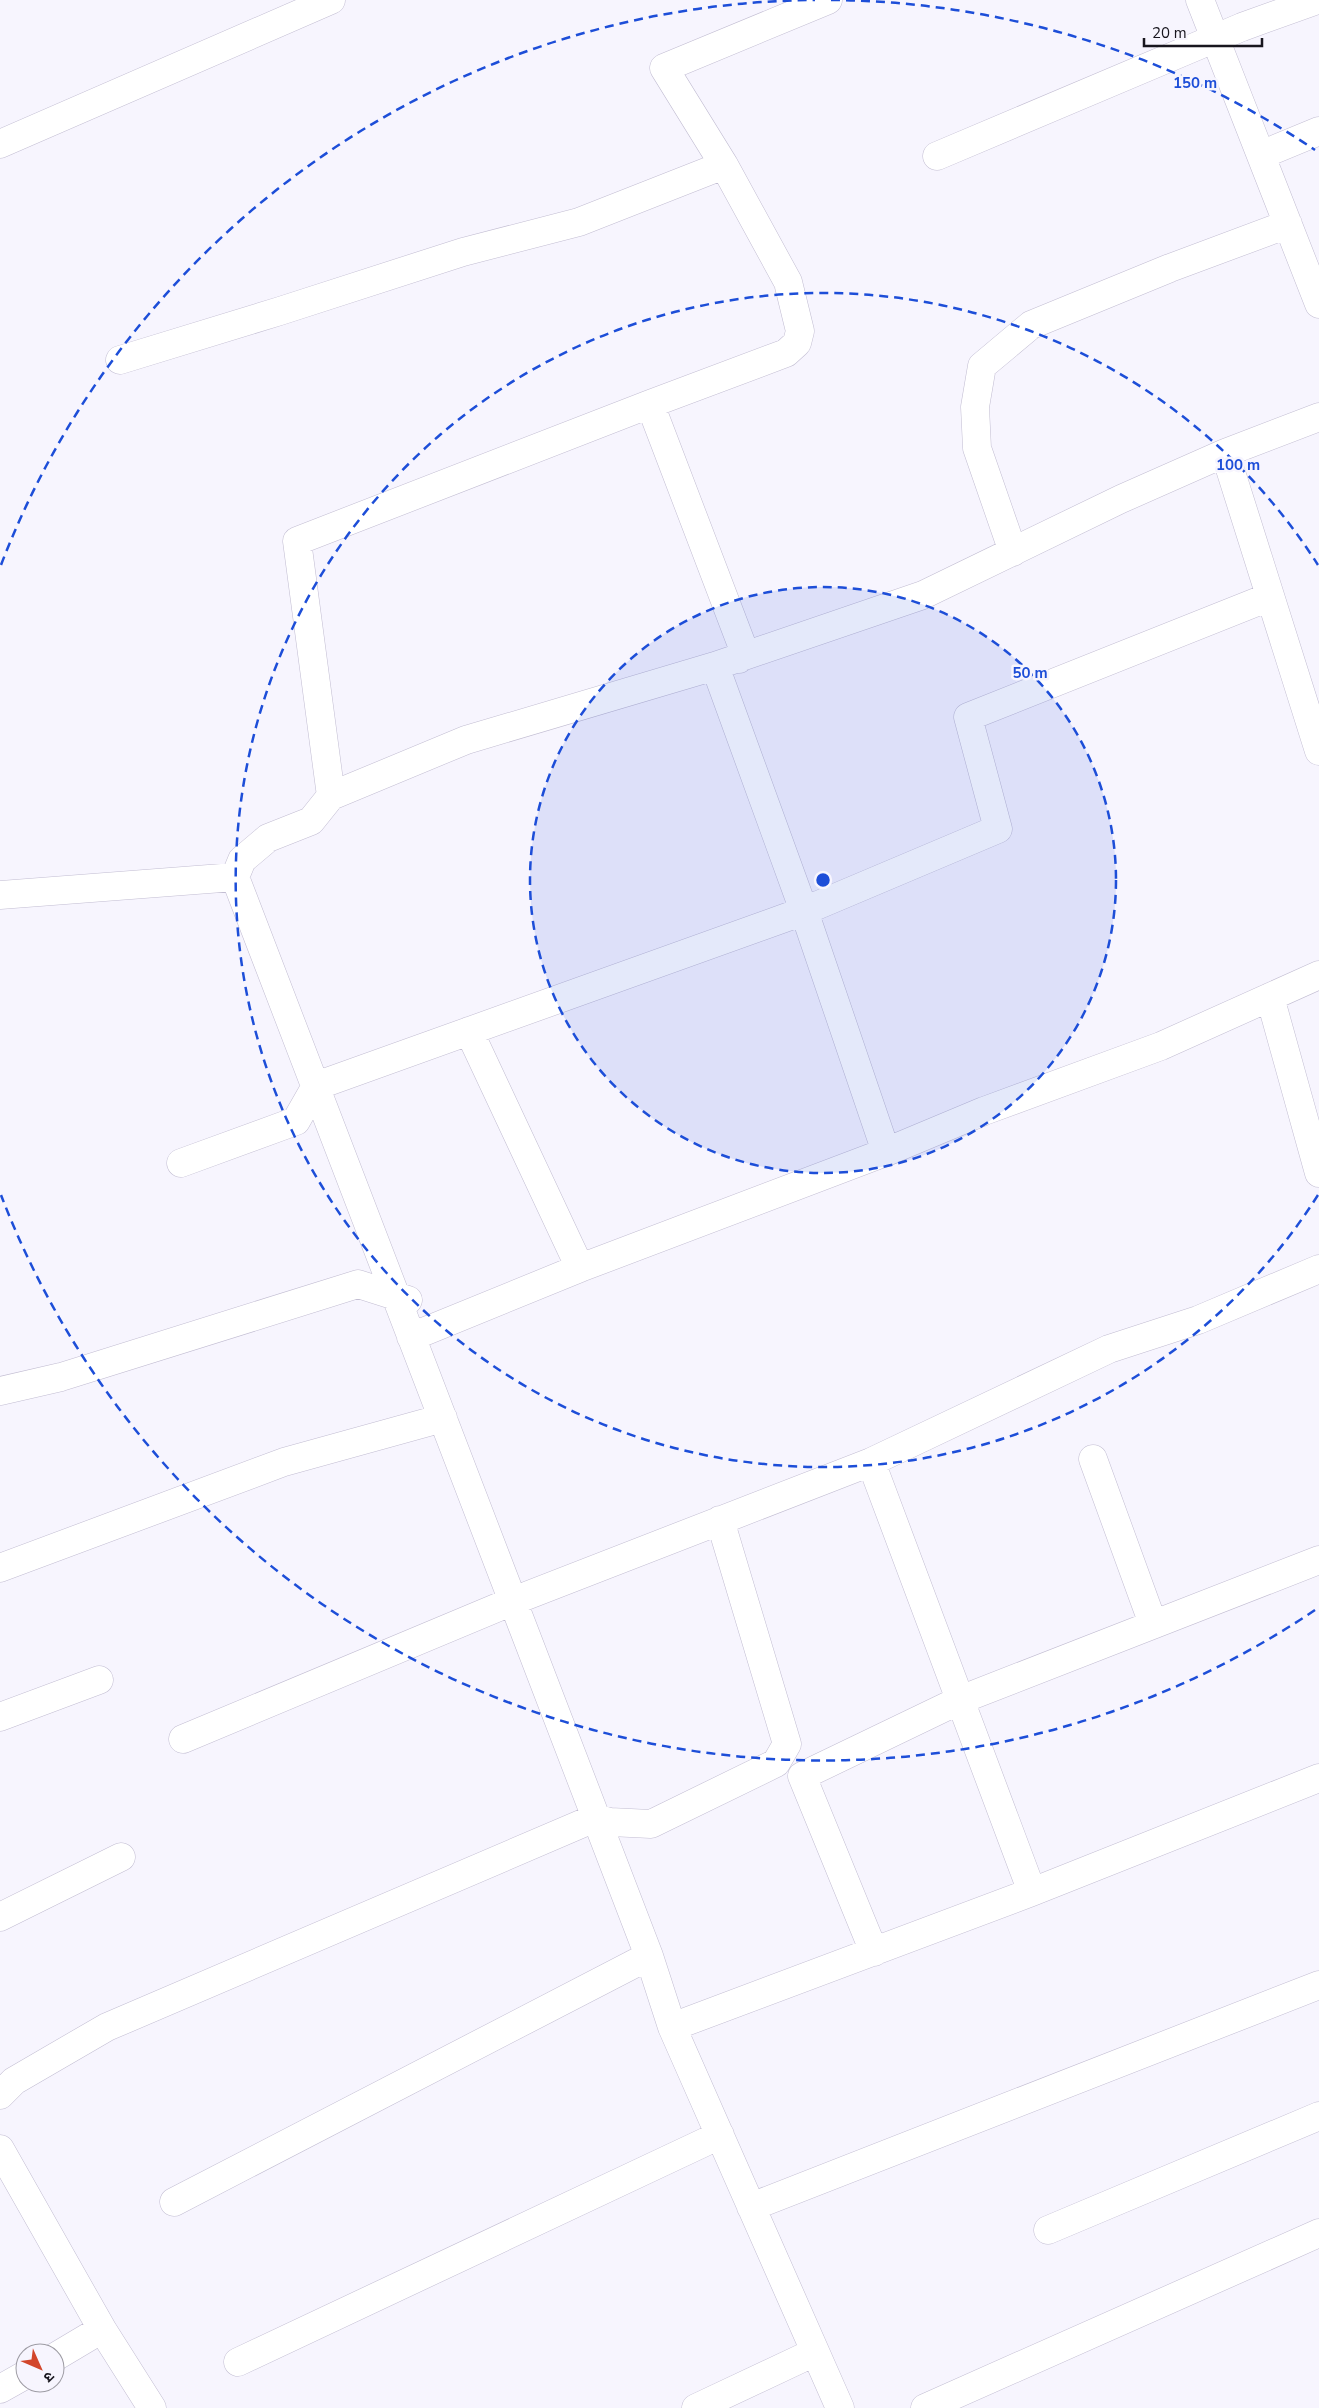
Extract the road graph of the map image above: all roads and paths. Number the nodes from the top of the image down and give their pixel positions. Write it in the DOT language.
graph roads {
  1 [pos="330,0"];
  2 [pos="828,0"];
  3 [pos="1200,0"];
  4 [pos="1317,0"];
  5 [pos="1217,39"];
  6 [pos="1319,131"];
  7 [pos="0,144"];
  8 [pos="1261,155"];
  9 [pos="937,156"];
  10 [pos="724,165"];
  11 [pos="1288,224"];
  12 [pos="1319,304"];
  13 [pos="120,360"];
  14 [pos="650,404"];
  15 [pos="1319,417"];
  16 [pos="1225,453"];
  17 [pos="1013,552"];
  18 [pos="1269,597"];
  19 [pos="727,663"];
  20 [pos="1319,751"];
  21 [pos="331,796"];
  22 [pos="236,877"];
  23 [pos="0,895"];
  24 [pos="804,911"];
  25 [pos="1319,975"];
  26 [pos="1270,997"];
  27 [pos="469,1031"];
  28 [pos="316,1086"];
  29 [pos="886,1152"];
  30 [pos="181,1163"];
  31 [pos="1319,1174"];
  32 [pos="580,1268"];
  33 [pos="1319,1269"];
  34 [pos="405,1299"];
  35 [pos="411,1337"];
  36 [pos="0,1391"];
  37 [pos="443,1418"];
  38 [pos="1093,1459"];
  39 [pos="870,1462"];
  40 [pos="720,1520"];
  41 [pos="1319,1560"];
  42 [pos="0,1568"];
  43 [pos="513,1602"];
  44 [pos="1153,1624"];
  45 [pos="99,1680"];
  46 [pos="960,1700"];
  47 [pos="0,1716"];
  48 [pos="183,1739"];
  49 [pos="1319,1778"];
  50 [pos="596,1818"];
  51 [pos="121,1858"];
  52 [pos="1032,1892"];
  53 [pos="0,1917"];
  54 [pos="874,1952"];
  55 [pos="649,1956"];
  56 [pos="1319,1985"];
  57 [pos="672,2027"];
  58 [pos="0,2095"];
  59 [pos="1319,2116"];
  60 [pos="720,2135"];
  61 [pos="0,2149"];
  62 [pos="174,2202"];
  63 [pos="751,2207"];
  64 [pos="1048,2230"];
  65 [pos="1319,2233"];
  66 [pos="102,2329"];
  67 [pos="65,2351"];
  68 [pos="815,2352"];
  69 [pos="238,2362"];
  70 [pos="15,2381"];
  71 [pos="0,2389"];
  72 [pos="152,2408"];
  73 [pos="696,2408"];
  74 [pos="840,2408"];
  75 [pos="925,2408"];
  1 -- 7 [label="street"];
  2 -- 10 [label="street"];
  3 -- 5 [label="street"];
  4 -- 5 [label="street"];
  5 -- 8 [label="street"];
  5 -- 9 [label="street"];
  6 -- 8 [label="street"];
  8 -- 11 [label="street"];
  10 -- 13 [label="street"];
  10 -- 14 [label="street"];
  11 -- 12 [label="street"];
  11 -- 17 [label="street"];
  14 -- 19 [label="street"];
  14 -- 21 [label="street"];
  15 -- 16 [label="street"];
  16 -- 17 [label="street"];
  16 -- 18 [label="street"];
  17 -- 19 [label="street"];
  18 -- 20 [label="street"];
  18 -- 24 [label="street"];
  19 -- 21 [label="street"];
  19 -- 24 [label="street"];
  21 -- 22 [label="street"];
  22 -- 23 [label="street"];
  22 -- 28 [label="street"];
  24 -- 27 [label="street"];
  24 -- 29 [label="street"];
  25 -- 26 [label="street"];
  26 -- 29 [label="street"];
  26 -- 31 [label="street"];
  27 -- 28 [label="street"];
  27 -- 32 [label="street"];
  28 -- 30 [label="street"];
  28 -- 34 [label="street"];
  29 -- 32 [label="street"];
  32 -- 35 [label="street"];
  33 -- 39 [label="street"];
  34 -- 35 [label="street"];
  34 -- 36 [label="street"];
  35 -- 37 [label="street"];
  37 -- 42 [label="street"];
  37 -- 43 [label="street"];
  38 -- 44 [label="street"];
  39 -- 40 [label="street"];
  39 -- 46 [label="street"];
  40 -- 43 [label="street"];
  40 -- 50 [label="street"];
  41 -- 44 [label="street"];
  43 -- 48 [label="street"];
  43 -- 50 [label="street"];
  44 -- 46 [label="street"];
  45 -- 47 [label="street"];
  46 -- 52 [label="street"];
  46 -- 54 [label="street"];
  49 -- 52 [label="street"];
  50 -- 55 [label="street"];
  50 -- 58 [label="street"];
  51 -- 53 [label="street"];
  52 -- 54 [label="street"];
  54 -- 57 [label="street"];
  55 -- 57 [label="street"];
  55 -- 62 [label="street"];
  56 -- 63 [label="street"];
  57 -- 60 [label="street"];
  59 -- 64 [label="street"];
  60 -- 63 [label="street"];
  60 -- 69 [label="street"];
  61 -- 66 [label="street"];
  63 -- 68 [label="street"];
  65 -- 75 [label="street"];
  66 -- 67 [label="street"];
  66 -- 72 [label="street"];
  68 -- 73 [label="street"];
  68 -- 74 [label="street"];
  70 -- 71 [label="street"];
}
